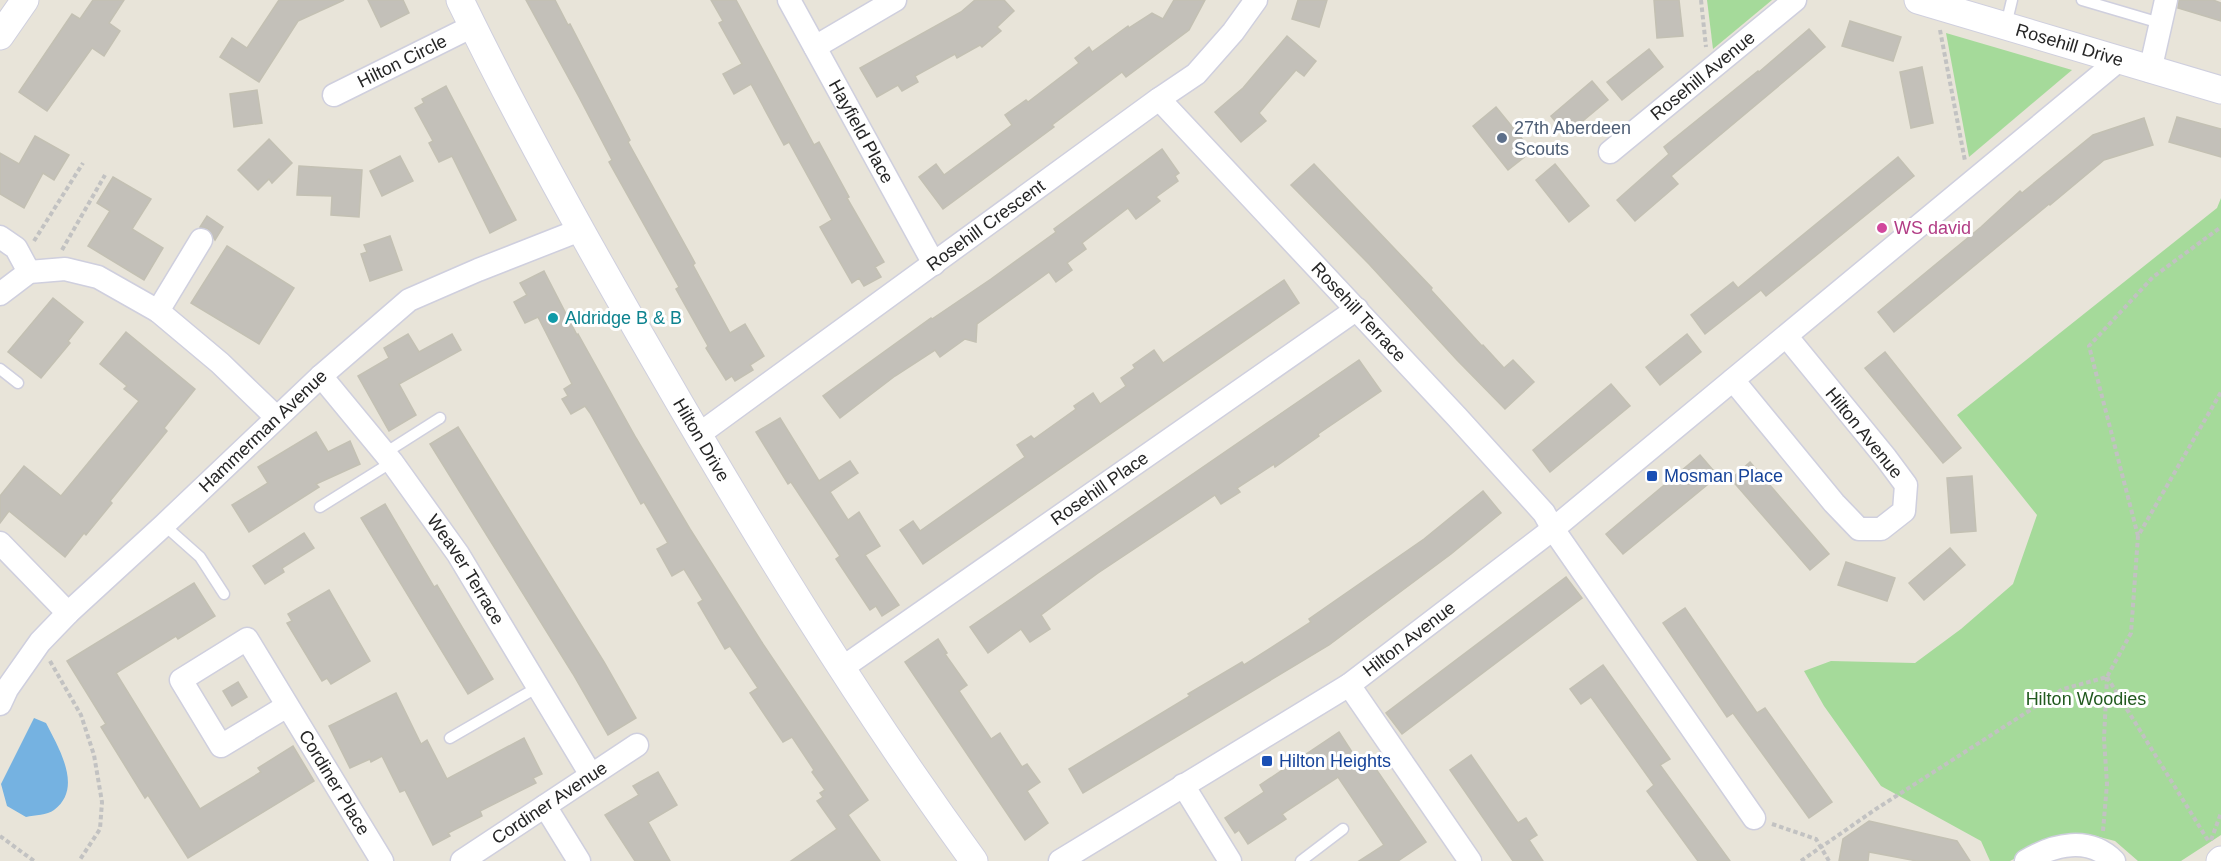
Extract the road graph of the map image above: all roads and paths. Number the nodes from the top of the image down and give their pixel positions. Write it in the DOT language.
graph roads {
  1 [pos="25,0"];
  2 [pos="460,0"];
  3 [pos="789,0"];
  4 [pos="895,0"];
  5 [pos="1256,0"];
  6 [pos="1701,0"];
  7 [pos="1795,0"];
  8 [pos="2082,0"];
  9 [pos="2166,0"];
  10 [pos="1926,3"];
  11 [pos="2009,13"];
  12 [pos="2160,23"];
  13 [pos="473,26"];
  14 [pos="0,36"];
  15 [pos="815,47"];
  16 [pos="2119,60"];
  17 [pos="2150,70"];
  18 [pos="1709,72"];
  19 [pos="2221,90"];
  20 [pos="334,95"];
  21 [pos="1159,99"];
  22 [pos="1610,152"];
  23 [pos="83,163"];
  24 [pos="105,175"];
  25 [pos="1970,185"];
  26 [pos="2221,227"];
  27 [pos="580,230"];
  28 [pos="0,237"];
  29 [pos="201,240"];
  30 [pos="933,264"];
  31 [pos="25,266"];
  32 [pos="51,270"];
  33 [pos="0,294"];
  34 [pos="1357,309"];
  35 [pos="158,311"];
  36 [pos="1787,337"];
  37 [pos="0,369"];
  38 [pos="321,376"];
  39 [pos="1733,380"];
  40 [pos="18,383"];
  41 [pos="2221,392"];
  42 [pos="276,417"];
  43 [pos="440,418"];
  44 [pos="698,435"];
  45 [pos="388,457"];
  46 [pos="320,507"];
  47 [pos="164,525"];
  48 [pos="1553,530"];
  49 [pos="2138,536"];
  50 [pos="0,543"];
  51 [pos="224,594"];
  52 [pos="68,613"];
  53 [pos="40,642"];
  54 [pos="842,668"];
  55 [pos="2107,677"];
  56 [pos="1349,685"];
  57 [pos="538,687"];
  58 [pos="0,704"];
  59 [pos="287,706"];
  60 [pos="450,738"];
  61 [pos="637,745"];
  62 [pos="591,775"];
  63 [pos="1183,786"];
  64 [pos="545,806"];
  65 [pos="2221,813"];
  66 [pos="1754,818"];
  67 [pos="1343,829"];
  68 [pos="0,836"];
  69 [pos="1821,848"];
  70 [pos="2217,854"];
  71 [pos="2108,857"];
  72 [pos="34,861"];
  73 [pos="79,861"];
  74 [pos="382,861"];
  75 [pos="462,861"];
  76 [pos="579,861"];
  77 [pos="974,861"];
  78 [pos="1060,861"];
  79 [pos="1230,861"];
  80 [pos="1300,861"];
  81 [pos="1470,861"];
  82 [pos="1801,861"];
  83 [pos="1829,861"];
  84 [pos="2026,861"];
  1 -- 14 [label="street"];
  2 -- 13 [label="street, Hilton Drive"];
  3 -- 15 [label="street, Hayfield Place"];
  4 -- 15 [label="street"];
  5 -- 21 [label="street, Rosehill Crescent"];
  6 -- 18 [label="path"];
  7 -- 18 [label="street, Rosehill Avenue"];
  8 -- 12 [label="lane"];
  9 -- 12 [label="street"];
  10 -- 11 [label="street, Rosehill Drive"];
  10 -- 25 [label="path"];
  11 -- 16 [label="street, Rosehill Drive"];
  12 -- 17 [label="street"];
  13 -- 20 [label="street, Hilton Circle"];
  13 -- 27 [label="street, Hilton Drive"];
  15 -- 30 [label="street, Hayfield Place"];
  16 -- 17 [label="street, Rosehill Drive"];
  16 -- 25 [label="street, Hilton Avenue"];
  17 -- 19 [label="street, Rosehill Drive"];
  18 -- 22 [label="street, Rosehill Avenue"];
  21 -- 30 [label="street, Rosehill Crescent"];
  21 -- 34 [label="street, Rosehill Terrace"];
  23 -- 31 [label="path"];
  24 -- 32 [label="path"];
  25 -- 36 [label="street, Hilton Avenue"];
  26 -- 49 [label="path"];
  27 -- 38 [label="street, Hammerman Avenue"];
  27 -- 44 [label="street, Hilton Drive"];
  28 -- 31 [label="street"];
  29 -- 35 [label="street"];
  30 -- 44 [label="street, Rosehill Crescent"];
  31 -- 32 [label="street"];
  31 -- 33 [label="street"];
  32 -- 35 [label="street"];
  34 -- 48 [label="street, Rosehill Terrace"];
  34 -- 54 [label="street, Rosehill Place"];
  35 -- 42 [label="street"];
  36 -- 39 [label="street, Hilton Avenue"];
  36 -- 39 [label="street, Hilton Avenue"];
  37 -- 40 [label="lane"];
  38 -- 42 [label="street, Hammerman Avenue"];
  38 -- 45 [label="street, Weaver Terrace"];
  39 -- 48 [label="street, Hilton Avenue"];
  41 -- 49 [label="path"];
  42 -- 47 [label="street, Hammerman Avenue"];
  43 -- 45 [label="lane"];
  44 -- 54 [label="street, Hilton Drive"];
  45 -- 46 [label="lane"];
  45 -- 57 [label="street, Weaver Terrace"];
  47 -- 51 [label="lane"];
  47 -- 52 [label="street, Hammerman Avenue"];
  48 -- 56 [label="street, Hilton Avenue"];
  48 -- 66 [label="street"];
  49 -- 55 [label="path"];
  50 -- 52 [label="street"];
  52 -- 53 [label="street, Hammerman Avenue"];
  53 -- 58 [label="street, Hammerman Avenue"];
  53 -- 73 [label="path"];
  54 -- 77 [label="street, Hilton Drive"];
  55 -- 69 [label="path"];
  55 -- 70 [label="path"];
  55 -- 71 [label="path"];
  56 -- 63 [label="street, Hilton Avenue"];
  56 -- 81 [label="street"];
  57 -- 60 [label="lane"];
  57 -- 62 [label="street, Weaver Terrace"];
  59 -- 59 [label="street, Cordiner Place"];
  59 -- 74 [label="street, Cordiner Place"];
  61 -- 62 [label="street, Cordiner Avenue"];
  62 -- 64 [label="street, Cordiner Avenue"];
  63 -- 78 [label="street, Hilton Avenue"];
  63 -- 79 [label="street"];
  64 -- 75 [label="street, Cordiner Avenue"];
  64 -- 76 [label="street"];
  65 -- 70 [label="path"];
  66 -- 69 [label="path"];
  67 -- 80 [label="lane"];
  68 -- 72 [label="path"];
  69 -- 82 [label="path"];
  69 -- 83 [label="path"];
  71 -- 84 [label="street"];
}
